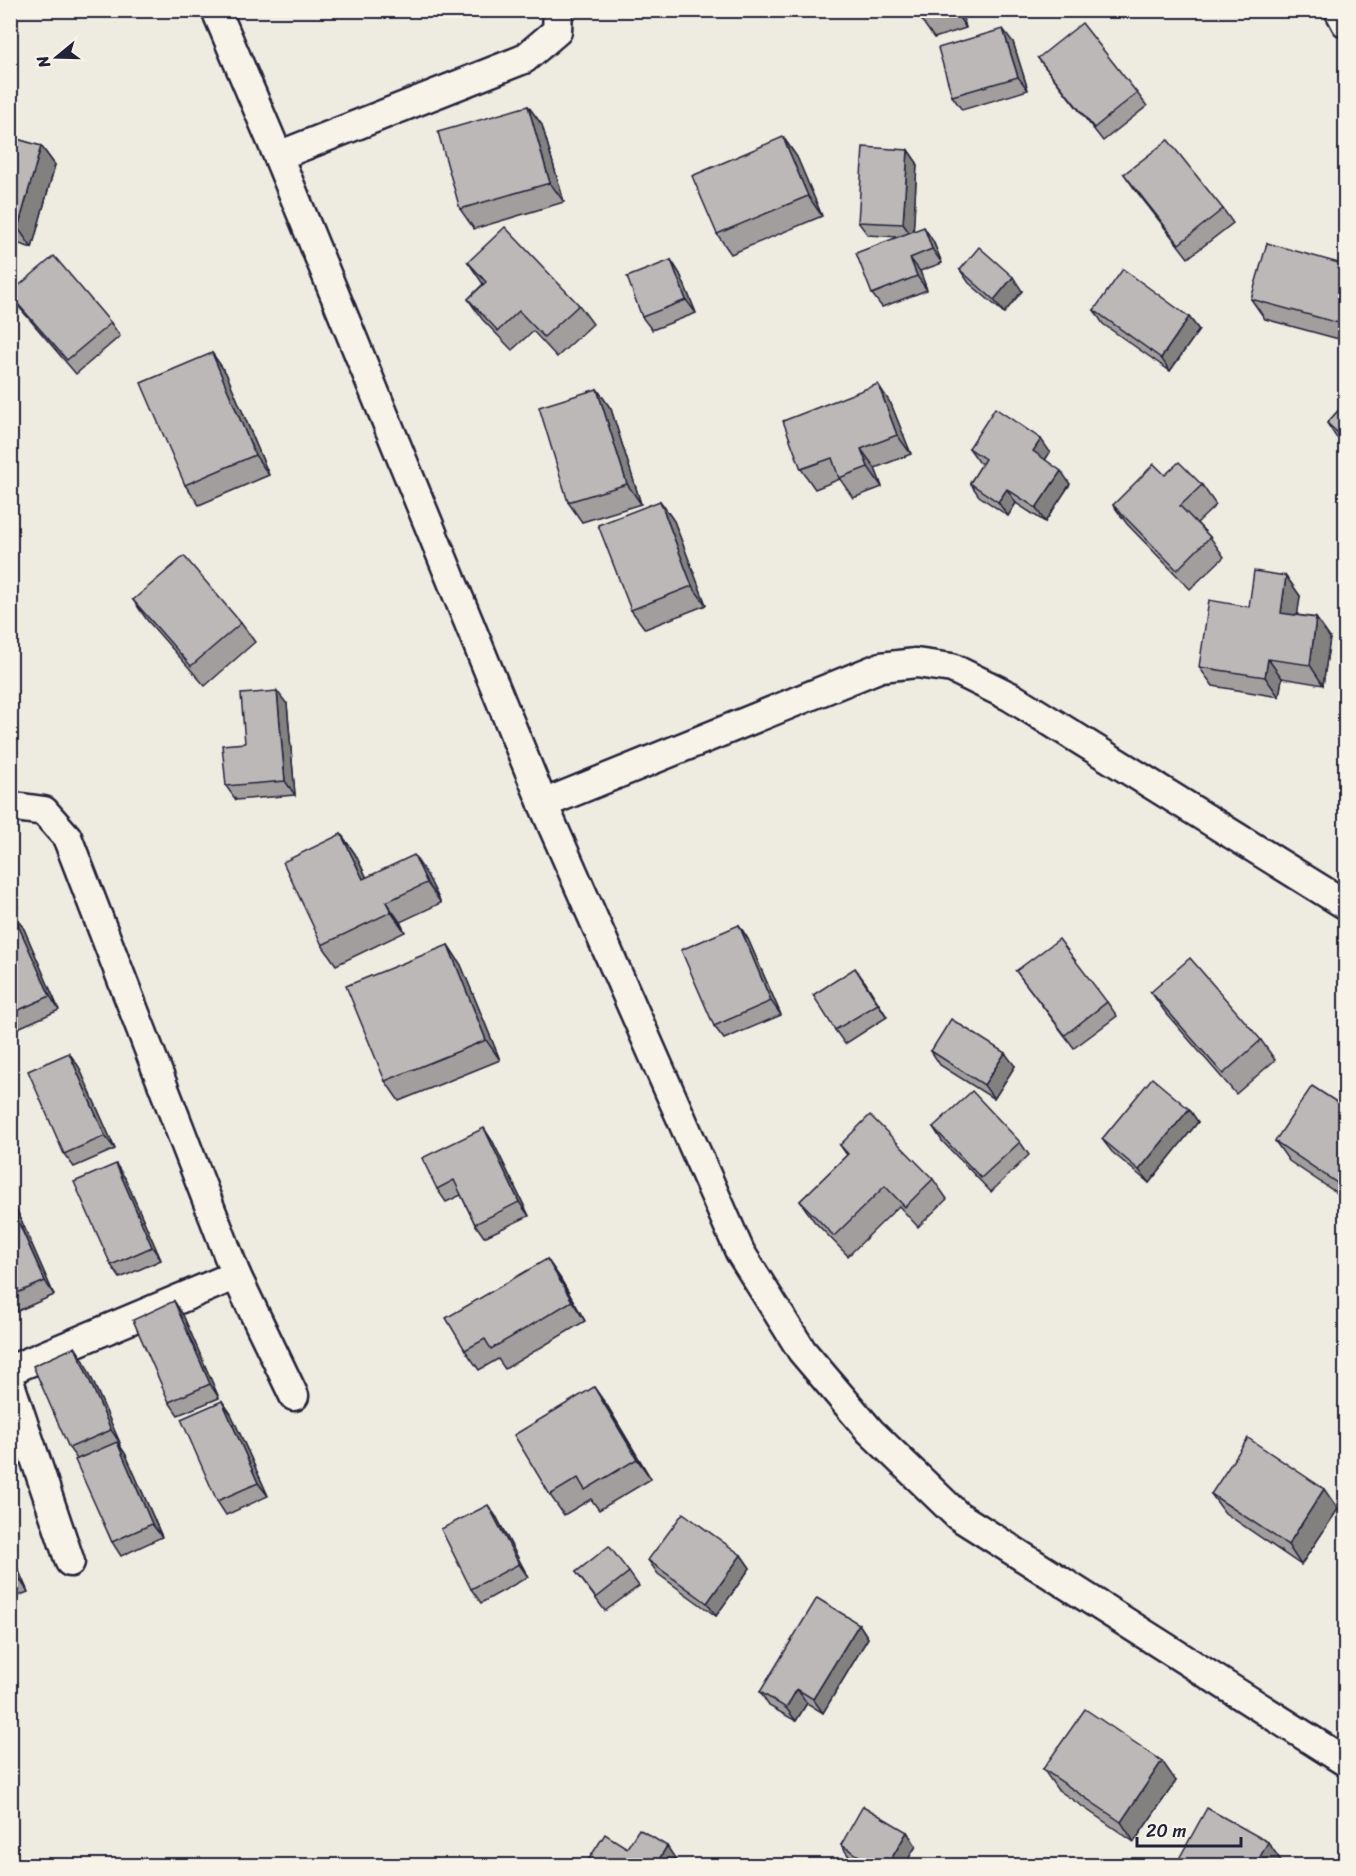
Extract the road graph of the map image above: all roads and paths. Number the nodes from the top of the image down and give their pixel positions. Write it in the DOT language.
graph roads {
  1 [pos="216,10"];
  2 [pos="558,10"];
  3 [pos="1339,10"];
  4 [pos="1346,23"];
  5 [pos="278,156"];
  6 [pos="543,804"];
  7 [pos="10,808"];
  8 [pos="1346,905"];
  9 [pos="237,1275"];
  10 [pos="10,1370"];
  11 [pos="10,1384"];
  12 [pos="294,1396"];
  13 [pos="70,1562"];
  14 [pos="1346,1762"];
  1 -- 5 [label="street"];
  2 -- 5 [label="street"];
  3 -- 4 [label="street"];
  5 -- 6 [label="street"];
  6 -- 8 [label="street"];
  6 -- 14 [label="street"];
  7 -- 9 [label="street"];
  9 -- 10 [label="street"];
  9 -- 12 [label="street"];
  11 -- 13 [label="street"];
}
